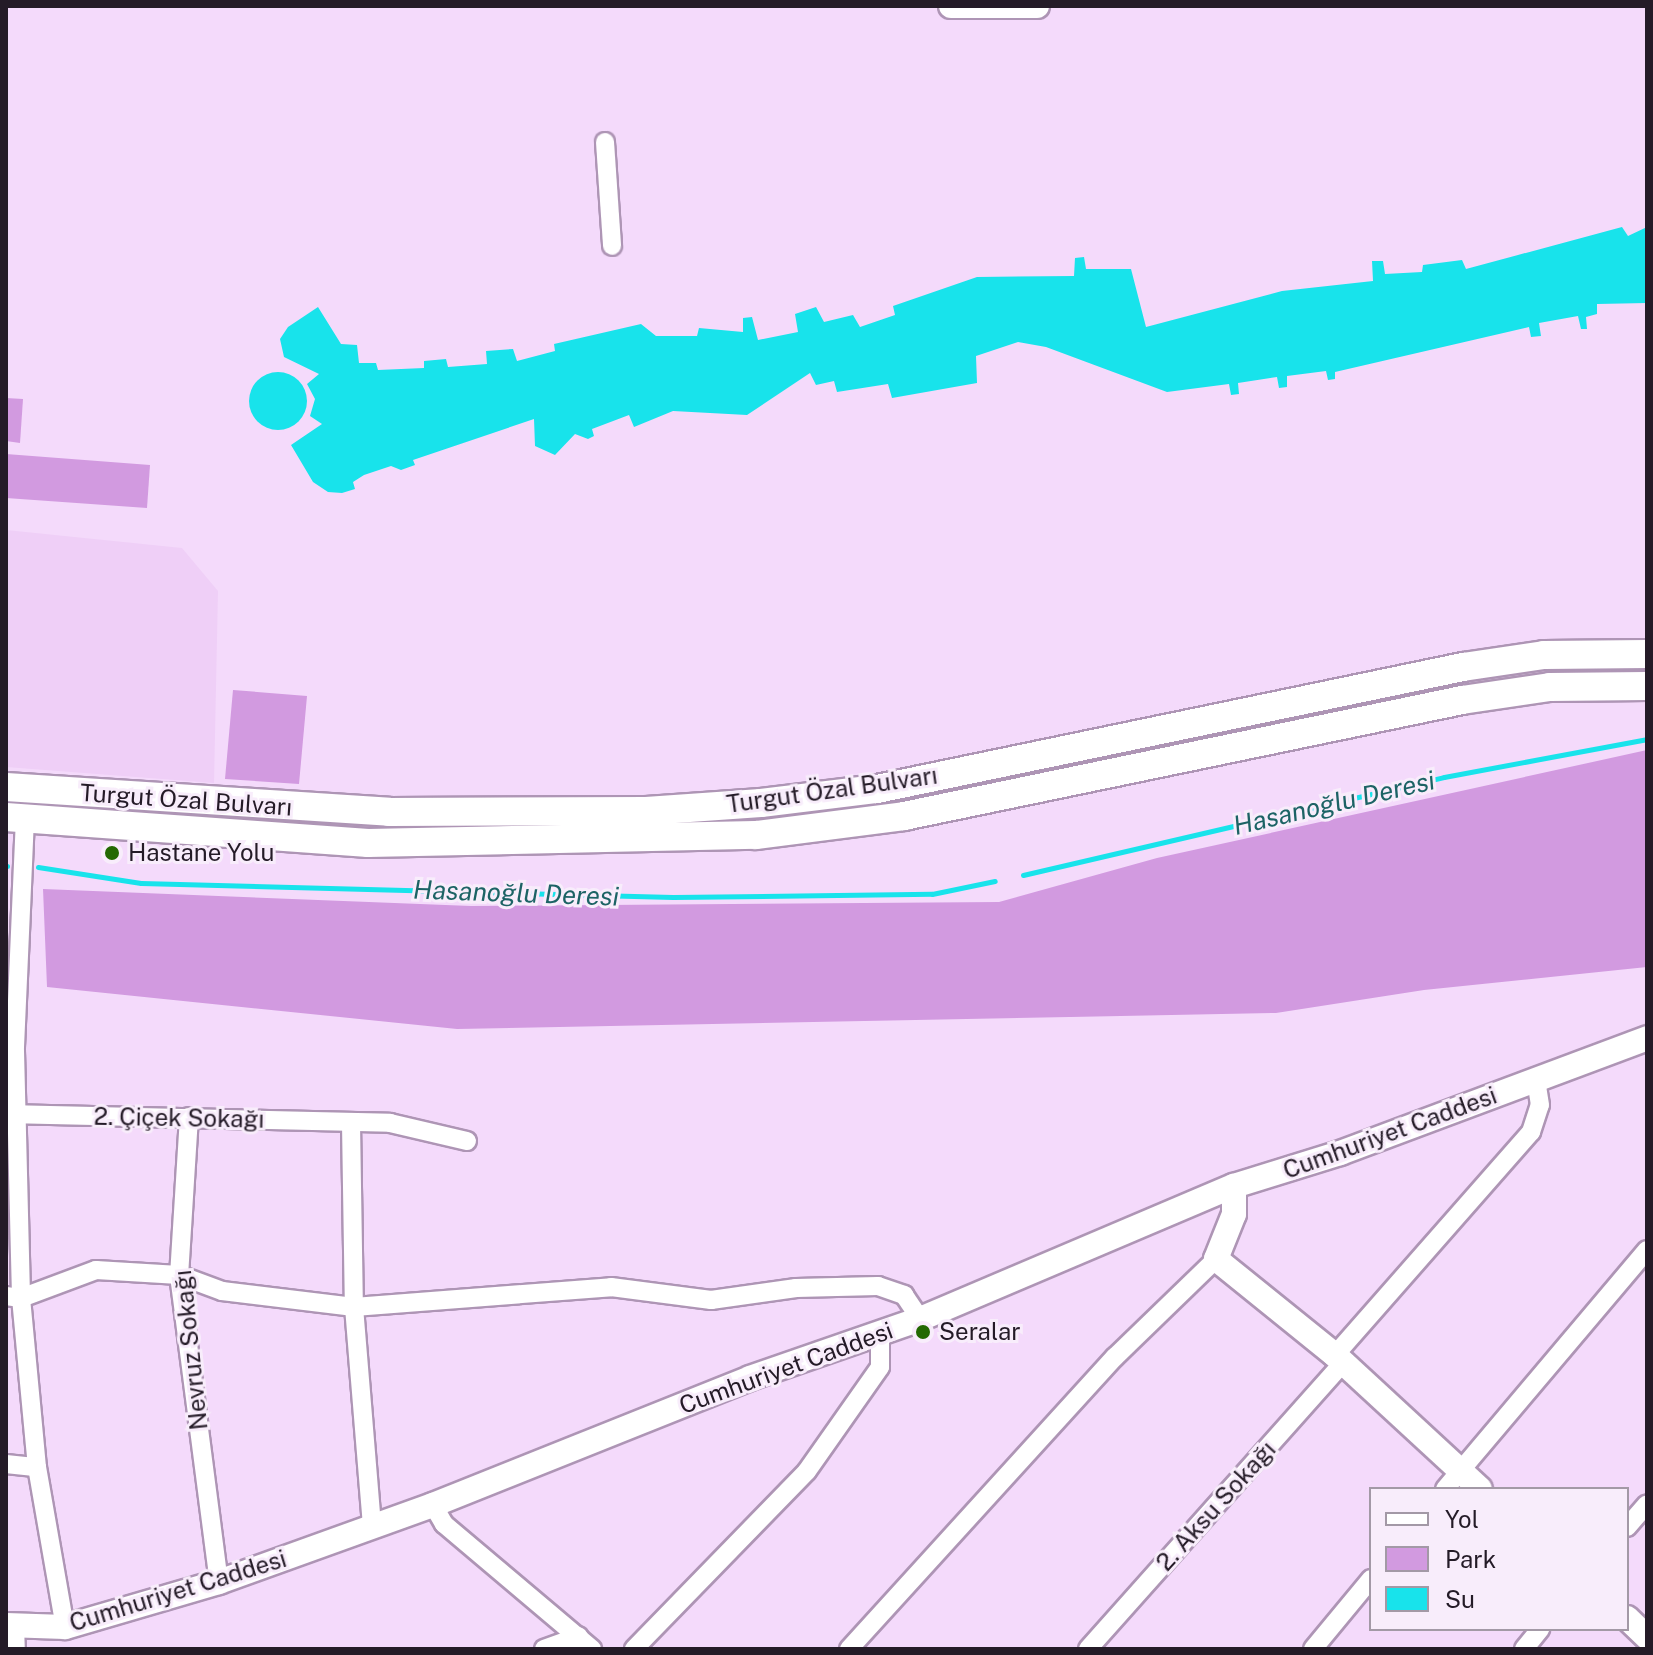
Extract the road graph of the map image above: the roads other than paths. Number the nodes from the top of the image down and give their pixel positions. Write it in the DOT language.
graph roads {
  1 [pos="951,6"];
  2 [pos="1037,6"];
  3 [pos="605,142"];
  4 [pos="612,246"];
  5 [pos="1640,647"];
  6 [pos="1647,686"];
  7 [pos="6,787"];
  8 [pos="15,817"];
  9 [pos="1647,1038"];
  10 [pos="1536,1081"];
  11 [pos="10,1114"];
  12 [pos="189,1117"];
  13 [pos="351,1123"];
  14 [pos="467,1141"];
  15 [pos="1234,1186"];
  16 [pos="1647,1250"];
  17 [pos="1216,1259"];
  18 [pos="179,1275"];
  19 [pos="14,1297"];
  20 [pos="354,1307"];
  21 [pos="920,1319"];
  22 [pos="880,1333"];
  23 [pos="1339,1359"];
  24 [pos="6,1464"];
  25 [pos="37,1467"];
  26 [pos="1452,1480"];
  27 [pos="1474,1487"];
  28 [pos="1647,1504"];
  29 [pos="433,1505"];
  30 [pos="1629,1525"];
  31 [pos="372,1527"];
  32 [pos="1369,1581"];
  33 [pos="219,1582"];
  34 [pos="1629,1620"];
  35 [pos="65,1627"];
  36 [pos="1538,1631"];
  37 [pos="1647,1637"];
  38 [pos="12,1639"];
  39 [pos="585,1642"];
  40 [pos="544,1649"];
  41 [pos="634,1649"];
  42 [pos="849,1649"];
  43 [pos="1088,1649"];
  44 [pos="1313,1649"];
  45 [pos="1524,1649"];
  1 -- 2 [label="main road"];
  3 -- 4 [label="street"];
  5 -- 7 [label="main road, Turgut Özal Bulvarı"];
  6 -- 8 [label="main road, Turgut Özal Bulvarı"];
  8 -- 11 [label="street"];
  9 -- 10 [label="main road, Cumhuriyet Caddesi"];
  10 -- 15 [label="main road, Cumhuriyet Caddesi"];
  10 -- 23 [label="street, 2. Aksu Sokağı"];
  11 -- 12 [label="street, 2. Çiçek Sokağı"];
  11 -- 19 [label="street"];
  12 -- 13 [label="street, 2. Çiçek Sokağı"];
  12 -- 18 [label="street, Nevruz Sokağı"];
  13 -- 14 [label="street, 2. Çiçek Sokağı"];
  13 -- 20 [label="street"];
  15 -- 17 [label="main road"];
  15 -- 21 [label="main road, Cumhuriyet Caddesi"];
  16 -- 26 [label="street"];
  17 -- 23 [label="main road"];
  17 -- 42 [label="street"];
  18 -- 19 [label="street"];
  18 -- 20 [label="street"];
  18 -- 33 [label="street, Nevruz Sokağı"];
  19 -- 25 [label="street"];
  20 -- 21 [label="street"];
  20 -- 31 [label="street"];
  21 -- 22 [label="main road, Cumhuriyet Caddesi"];
  22 -- 29 [label="main road, Cumhuriyet Caddesi"];
  22 -- 41 [label="street"];
  23 -- 26 [label="main road"];
  23 -- 43 [label="street, 2. Aksu Sokağı"];
  24 -- 25 [label="street"];
  25 -- 35 [label="street"];
  26 -- 27 [label="main road"];
  28 -- 30 [label="street"];
  29 -- 31 [label="main road, Cumhuriyet Caddesi"];
  29 -- 39 [label="street"];
  31 -- 33 [label="main road, Cumhuriyet Caddesi"];
  32 -- 44 [label="street"];
  33 -- 35 [label="main road, Cumhuriyet Caddesi"];
  34 -- 37 [label="main road"];
  35 -- 38 [label="main road, Cumhuriyet Caddesi"];
  36 -- 45 [label="street"];
  39 -- 40 [label="street"];
}
